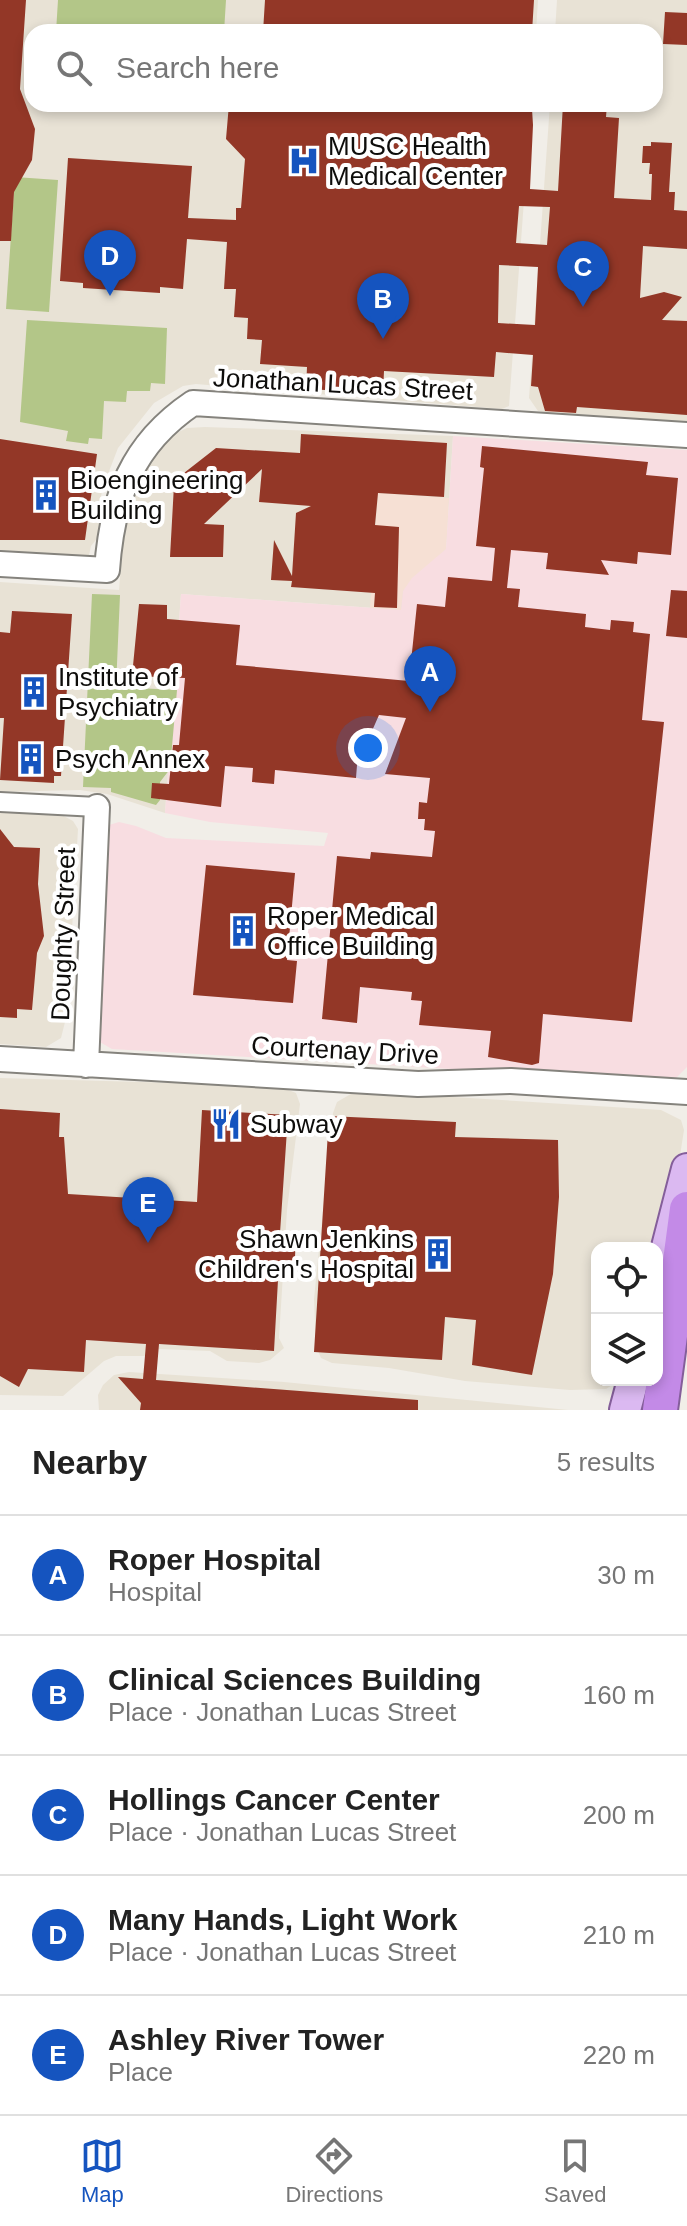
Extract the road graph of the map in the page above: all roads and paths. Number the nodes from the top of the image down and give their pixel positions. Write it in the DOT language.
graph roads {
  1 [pos="687,435"];
  2 [pos="0,564"];
  3 [pos="0,802"];
  4 [pos="97,807"];
  5 [pos="0,1059"];
  6 [pos="86,1065"];
  7 [pos="687,1092"];
  8 [pos="687,1169"];
  9 [pos="687,1209"];
  10 [pos="663,1263"];
  11 [pos="687,1338"];
  12 [pos="631,1386"];
  13 [pos="625,1410"];
  14 [pos="660,1410"];
  15 [pos="677,1410"];
  1 -- 2 [label="street, Jonathan Lucas Street"];
  3 -- 4 [label="street"];
  4 -- 6 [label="street, Doughty Street"];
  5 -- 6 [label="street, Courtenay Drive"];
  6 -- 7 [label="street, Courtenay Drive"];
  8 -- 10 [label="main road"];
  9 -- 14 [label="highway"];
  11 -- 15 [label="highway"];
  12 -- 13 [label="main road"];
}
